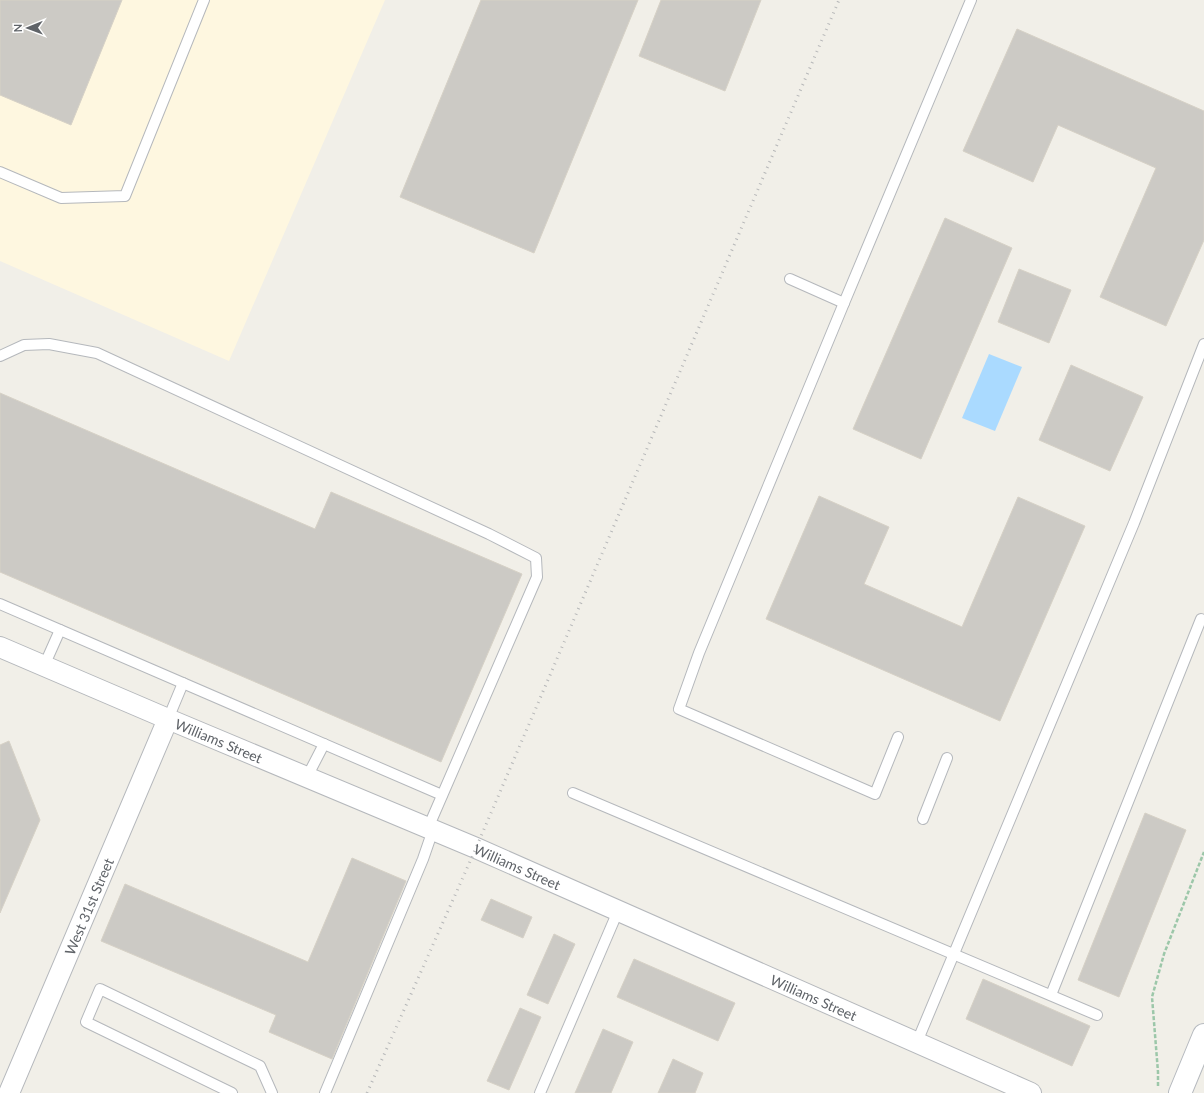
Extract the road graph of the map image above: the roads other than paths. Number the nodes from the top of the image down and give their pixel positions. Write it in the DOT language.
graph roads {
  1 [pos="204,0"];
  2 [pos="971,0"];
  3 [pos="0,172"];
  4 [pos="790,279"];
  5 [pos="844,303"];
  6 [pos="1204,344"];
  7 [pos="0,356"];
  8 [pos="0,604"];
  9 [pos="1201,619"];
  10 [pos="60,630"];
  11 [pos="0,647"];
  12 [pos="44,666"];
  13 [pos="183,683"];
  14 [pos="168,719"];
  15 [pos="898,737"];
  16 [pos="324,744"];
  17 [pos="947,758"];
  18 [pos="307,777"];
  19 [pos="574,793"];
  20 [pos="442,795"];
  21 [pos="923,819"];
  22 [pos="430,829"];
  23 [pos="618,911"];
  24 [pos="954,954"];
  25 [pos="1051,995"];
  26 [pos="1097,1015"];
  27 [pos="1204,1035"];
  28 [pos="916,1042"];
  29 [pos="9,1093"];
  30 [pos="232,1093"];
  31 [pos="272,1093"];
  32 [pos="325,1093"];
  33 [pos="540,1093"];
  34 [pos="1031,1093"];
  35 [pos="1180,1093"];
  1 -- 3 [label="lane"];
  2 -- 5 [label="lane"];
  4 -- 5 [label="lane"];
  5 -- 15 [label="lane"];
  6 -- 24 [label="lane"];
  7 -- 20 [label="lane"];
  8 -- 10 [label="lane"];
  9 -- 25 [label="lane"];
  10 -- 12 [label="lane"];
  10 -- 13 [label="lane"];
  11 -- 12 [label="street, Williams Street"];
  12 -- 14 [label="street, Williams Street"];
  13 -- 14 [label="lane"];
  13 -- 16 [label="lane"];
  14 -- 18 [label="street, Williams Street"];
  14 -- 29 [label="street, West 31st Street"];
  16 -- 18 [label="lane"];
  16 -- 20 [label="lane"];
  17 -- 21 [label="lane"];
  18 -- 22 [label="street, Williams Street"];
  19 -- 24 [label="lane"];
  20 -- 22 [label="lane"];
  22 -- 23 [label="street, Williams Street"];
  22 -- 32 [label="lane"];
  23 -- 28 [label="street, Williams Street"];
  23 -- 33 [label="lane"];
  24 -- 25 [label="lane"];
  24 -- 28 [label="lane"];
  25 -- 26 [label="lane"];
  27 -- 35 [label="street"];
  28 -- 34 [label="street, Williams Street"];
  30 -- 31 [label="lane"];
}
